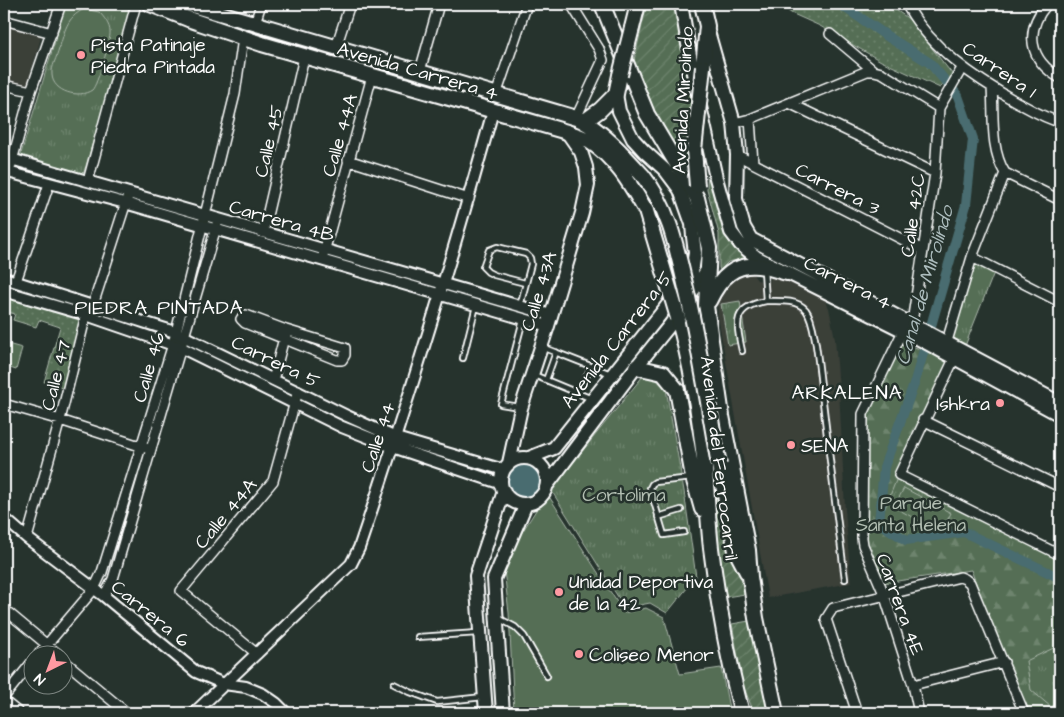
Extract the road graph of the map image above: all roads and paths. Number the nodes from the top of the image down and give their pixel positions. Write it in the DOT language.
graph roads {
  1 [pos="61,4"];
  2 [pos="136,4"];
  3 [pos="150,4"];
  4 [pos="189,4"];
  5 [pos="261,4"];
  6 [pos="350,4"];
  7 [pos="440,4"];
  8 [pos="527,4"];
  9 [pos="570,4"];
  10 [pos="602,4"];
  11 [pos="638,4"];
  12 [pos="681,4"];
  13 [pos="702,4"];
  14 [pos="1047,4"];
  15 [pos="912,7"];
  16 [pos="4,20"];
  17 [pos="255,23"];
  18 [pos="707,26"];
  19 [pos="52,33"];
  20 [pos="830,34"];
  21 [pos="243,38"];
  22 [pos="336,47"];
  23 [pos="304,56"];
  24 [pos="962,68"];
  25 [pos="420,71"];
  26 [pos="874,71"];
  27 [pos="372,76"];
  28 [pos="1060,78"];
  29 [pos="4,85"];
  30 [pos="992,88"];
  31 [pos="31,91"];
  32 [pos="616,94"];
  33 [pos="496,95"];
  34 [pos="789,103"];
  35 [pos="941,104"];
  36 [pos="493,111"];
  37 [pos="580,119"];
  38 [pos="750,119"];
  39 [pos="1060,122"];
  40 [pos="734,123"];
  41 [pos="567,132"];
  42 [pos="737,155"];
  43 [pos="8,158"];
  44 [pos="348,160"];
  45 [pos="753,163"];
  46 [pos="6,171"];
  47 [pos="1005,172"];
  48 [pos="935,173"];
  49 [pos="643,176"];
  50 [pos="88,181"];
  51 [pos="49,184"];
  52 [pos="697,192"];
  53 [pos="127,198"];
  54 [pos="469,199"];
  55 [pos="1060,200"];
  56 [pos="646,211"];
  57 [pos="204,221"];
  58 [pos="217,225"];
  59 [pos="263,233"];
  60 [pos="923,250"];
  61 [pos="323,255"];
  62 [pos="972,257"];
  63 [pos="762,266"];
  64 [pos="709,267"];
  65 [pos="786,273"];
  66 [pos="4,278"];
  67 [pos="16,281"];
  68 [pos="444,283"];
  69 [pos="525,283"];
  70 [pos="4,291"];
  71 [pos="440,295"];
  72 [pos="766,302"];
  73 [pos="1060,302"];
  74 [pos="93,305"];
  75 [pos="476,305"];
  76 [pos="520,306"];
  77 [pos="706,306"];
  78 [pos="86,315"];
  79 [pos="523,318"];
  80 [pos="549,320"];
  81 [pos="286,330"];
  82 [pos="911,331"];
  83 [pos="180,333"];
  84 [pos="284,340"];
  85 [pos="177,346"];
  86 [pos="541,346"];
  87 [pos="944,349"];
  88 [pos="742,351"];
  89 [pos="556,352"];
  90 [pos="463,358"];
  91 [pos="592,366"];
  92 [pos="636,367"];
  93 [pos="532,375"];
  94 [pos="612,375"];
  95 [pos="273,380"];
  96 [pos="546,380"];
  97 [pos="298,391"];
  98 [pos="578,393"];
  99 [pos="593,399"];
  100 [pos="295,402"];
  101 [pos="1060,403"];
  102 [pos="4,404"];
  103 [pos="521,408"];
  104 [pos="863,414"];
  105 [pos="1060,415"];
  106 [pos="60,420"];
  107 [pos="924,420"];
  108 [pos="395,443"];
  109 [pos="142,446"];
  110 [pos="151,449"];
  111 [pos="529,458"];
  112 [pos="712,466"];
  113 [pos="507,467"];
  114 [pos="693,477"];
  115 [pos="548,484"];
  116 [pos="503,488"];
  117 [pos="1060,488"];
  118 [pos="526,504"];
  119 [pos="682,510"];
  120 [pos="658,517"];
  121 [pos="4,518"];
  122 [pos="710,530"];
  123 [pos="684,532"];
  124 [pos="27,538"];
  125 [pos="1060,555"];
  126 [pos="750,577"];
  127 [pos="845,579"];
  128 [pos="94,589"];
  129 [pos="884,594"];
  130 [pos="104,596"];
  131 [pos="4,609"];
  132 [pos="496,617"];
  133 [pos="480,633"];
  134 [pos="418,637"];
  135 [pos="46,644"];
  136 [pos="48,644"];
  137 [pos="257,654"];
  138 [pos="1004,662"];
  139 [pos="72,667"];
  140 [pos="22,675"];
  141 [pos="547,676"];
  142 [pos="224,684"];
  143 [pos="394,684"];
  144 [pos="912,685"];
  145 [pos="484,697"];
  146 [pos="4,699"];
  147 [pos="916,712"];
  148 [pos="19,713"];
  149 [pos="127,713"];
  150 [pos="194,713"];
  151 [pos="286,713"];
  152 [pos="486,713"];
  153 [pos="503,713"];
  154 [pos="742,713"];
  155 [pos="776,713"];
  156 [pos="857,713"];
  157 [pos="1024,713"];
  1 -- 19 [label="street"];
  2 -- 50 [label="street"];
  3 -- 21 [label="main road, Avenida Carrera 4"];
  4 -- 17 [label="main road, Avenida Carrera 4"];
  5 -- 17 [label="street"];
  6 -- 22 [label="street"];
  7 -- 25 [label="street"];
  8 -- 33 [label="street"];
  9 -- 37 [label="street"];
  10 -- 52 [label="main road"];
  11 -- 32 [label="main road, bridge"];
  12 -- 65 [label="main road, Carrera 4"];
  13 -- 18 [label="main road, Avenida Mirolindo"];
  14 -- 28 [label="street"];
  15 -- 24 [label="street, Carrera 1"];
  16 -- 19 [label="street"];
  17 -- 22 [label="main road, Avenida Carrera 4"];
  18 -- 40 [label="main road"];
  18 -- 52 [label="main road, Avenida Mirolindo, bridge"];
  19 -- 31 [label="street"];
  20 -- 26 [label="street"];
  21 -- 23 [label="main road, Avenida Carrera 4"];
  21 -- 57 [label="street, Calle 46"];
  22 -- 25 [label="main road, Avenida Carrera 4"];
  23 -- 27 [label="main road, Avenida Carrera 4"];
  23 -- 59 [label="street, Calle 45"];
  24 -- 30 [label="street, Carrera 1"];
  24 -- 35 [label="street"];
  25 -- 33 [label="main road, Avenida Carrera 4"];
  26 -- 34 [label="street"];
  26 -- 35 [label="street"];
  27 -- 36 [label="main road, Avenida Carrera 4"];
  27 -- 44 [label="street, Calle 44A"];
  29 -- 31 [label="street"];
  30 -- 39 [label="street, Carrera 1"];
  30 -- 47 [label="street"];
  31 -- 43 [label="street"];
  32 -- 37 [label="main road"];
  32 -- 94 [label="main road, Avenida Carrera 5"];
  33 -- 37 [label="main road, Avenida Carrera 4"];
  34 -- 38 [label="street"];
  34 -- 48 [label="street"];
  35 -- 48 [label="street, Calle 42C"];
  36 -- 41 [label="main road, Avenida Carrera 4"];
  36 -- 54 [label="street, Calle 44"];
  37 -- 49 [label="main road, Avenida Carrera 4"];
  38 -- 40 [label="street"];
  38 -- 45 [label="street"];
  40 -- 42 [label="main road"];
  41 -- 56 [label="main road, Avenida Carrera 4"];
  41 -- 80 [label="main road, Calle 43A"];
  42 -- 45 [label="street, Carrera 3"];
  42 -- 82 [label="main road, Carrera 4"];
  43 -- 46 [label="street"];
  43 -- 50 [label="street, Carrera 4B"];
  44 -- 54 [label="street"];
  44 -- 61 [label="street, Calle 44A"];
  45 -- 60 [label="street, Carrera 3"];
  46 -- 51 [label="street, Carrera 4B"];
  47 -- 55 [label="street"];
  47 -- 62 [label="street"];
  48 -- 60 [label="street, Calle 42C"];
  49 -- 112 [label="main road, Avenida del Ferrocarril, bridge"];
  50 -- 53 [label="street, Carrera 4B"];
  51 -- 53 [label="street, Carrera 4B"];
  51 -- 67 [label="street"];
  52 -- 64 [label="main road"];
  53 -- 57 [label="street, Carrera 4B"];
  53 -- 74 [label="street, Calle 47"];
  54 -- 68 [label="street, Calle 44"];
  56 -- 112 [label="main road, Avenida del Ferrocarril, bridge"];
  57 -- 58 [label="street, Carrera 4B"];
  57 -- 83 [label="street, Calle 46"];
  58 -- 59 [label="street, Carrera 4B"];
  58 -- 61 [label="street, Carrera 4B"];
  58 -- 83 [label="street, Calle 46"];
  59 -- 61 [label="street, Carrera 4B"];
  60 -- 82 [label="street, Calle 42C"];
  61 -- 68 [label="street, Carrera 4B"];
  61 -- 71 [label="street, Carrera 4B"];
  62 -- 73 [label="street"];
  62 -- 87 [label="street"];
  63 -- 65 [label="main road"];
  63 -- 72 [label="lane"];
  63 -- 77 [label="main road"];
  64 -- 77 [label="main road"];
  64 -- 92 [label="main road, Avenida Carrera 5"];
  65 -- 82 [label="main road, Carrera 4"];
  66 -- 67 [label="street, Carrera 5"];
  67 -- 74 [label="street, Carrera 5"];
  68 -- 71 [label="street, Calle 44"];
  68 -- 76 [label="street, Carrera 4B"];
  69 -- 69 [label="lane"];
  69 -- 76 [label="lane"];
  70 -- 78 [label="street, Carrera 5"];
  71 -- 75 [label="street, Carrera 4B"];
  71 -- 108 [label="street, Calle 44"];
  72 -- 88 [label="lane"];
  72 -- 127 [label="lane"];
  74 -- 78 [label="street, Calle 47"];
  74 -- 83 [label="street, Carrera 5"];
  75 -- 79 [label="street, Carrera 4B"];
  75 -- 90 [label="lane"];
  76 -- 80 [label="street, Carrera 4B"];
  77 -- 126 [label="main road"];
  78 -- 85 [label="street, Carrera 5"];
  78 -- 106 [label="street, Calle 47"];
  79 -- 80 [label="street, Carrera 4B"];
  79 -- 103 [label="lane"];
  80 -- 86 [label="main road, Calle 43A"];
  81 -- 84 [label="street"];
  81 -- 84 [label="street"];
  81 -- 84 [label="street"];
  82 -- 87 [label="main road, Carrera 4"];
  82 -- 104 [label="street, Calle 42C"];
  83 -- 85 [label="street, Calle 46"];
  83 -- 95 [label="street, Carrera 5"];
  84 -- 95 [label="street"];
  85 -- 100 [label="street, Carrera 5"];
  85 -- 109 [label="street, Calle 46"];
  85 -- 110 [label="street, Calle 46"];
  86 -- 89 [label="lane"];
  86 -- 93 [label="main road, Calle 43A"];
  87 -- 101 [label="main road, Carrera 4"];
  87 -- 105 [label="main road, Carrera 4"];
  87 -- 107 [label="street"];
  89 -- 91 [label="lane"];
  89 -- 96 [label="lane"];
  91 -- 94 [label="lane"];
  91 -- 98 [label="lane"];
  92 -- 114 [label="main road"];
  92 -- 115 [label="main road, Avenida Carrera 5"];
  93 -- 96 [label="lane"];
  93 -- 103 [label="main road, Calle 43A"];
  94 -- 99 [label="main road, Avenida Carrera 5"];
  95 -- 97 [label="street, Carrera 5"];
  96 -- 98 [label="lane"];
  97 -- 100 [label="street, Calle 44A"];
  97 -- 108 [label="street, Carrera 5"];
  98 -- 99 [label="lane"];
  99 -- 111 [label="main road, Avenida Carrera 5"];
  100 -- 108 [label="street, Carrera 5"];
  100 -- 137 [label="street, Calle 44A"];
  102 -- 106 [label="street"];
  103 -- 113 [label="main road, Calle 43A"];
  104 -- 129 [label="street, Carrera 4E"];
  106 -- 109 [label="street"];
  106 -- 124 [label="street, Calle 47"];
  107 -- 117 [label="street"];
  107 -- 125 [label="street"];
  108 -- 113 [label="street, Carrera 5"];
  108 -- 116 [label="street, Carrera 5"];
  108 -- 137 [label="street, Calle 44"];
  109 -- 110 [label="street"];
  109 -- 128 [label="street, Calle 46"];
  110 -- 130 [label="street, Calle 46"];
  111 -- 113 [label="main road"];
  111 -- 115 [label="main road"];
  112 -- 122 [label="main road, Avenida del Ferrocarril"];
  112 -- 126 [label="main road, Avenida del Ferrocarril"];
  113 -- 116 [label="main road"];
  114 -- 120 [label="lane"];
  114 -- 122 [label="main road"];
  115 -- 118 [label="main road"];
  116 -- 118 [label="main road"];
  116 -- 133 [label="main road"];
  118 -- 132 [label="main road"];
  119 -- 120 [label="lane"];
  120 -- 123 [label="lane"];
  121 -- 124 [label="street, Carrera 6"];
  122 -- 154 [label="main road, Avenida del Ferrocarril"];
  124 -- 128 [label="street, Carrera 6"];
  126 -- 155 [label="main road"];
  128 -- 130 [label="street, Carrera 6"];
  128 -- 136 [label="street, Calle 46"];
  129 -- 138 [label="street"];
  129 -- 144 [label="street, Carrera 4E"];
  129 -- 156 [label="street"];
  130 -- 142 [label="street, Carrera 6"];
  131 -- 135 [label="street"];
  132 -- 141 [label="lane"];
  132 -- 153 [label="main road"];
  133 -- 134 [label="lane"];
  133 -- 145 [label="main road"];
  137 -- 142 [label="street, Calle 44"];
  138 -- 144 [label="street"];
  138 -- 157 [label="street"];
  139 -- 149 [label="street"];
  140 -- 146 [label="street"];
  142 -- 150 [label="street, Calle 44"];
  142 -- 151 [label="street, Carrera 6"];
  143 -- 145 [label="lane"];
  144 -- 147 [label="street, Carrera 4E"];
  145 -- 152 [label="main road"];
  146 -- 148 [label="street"];
}
